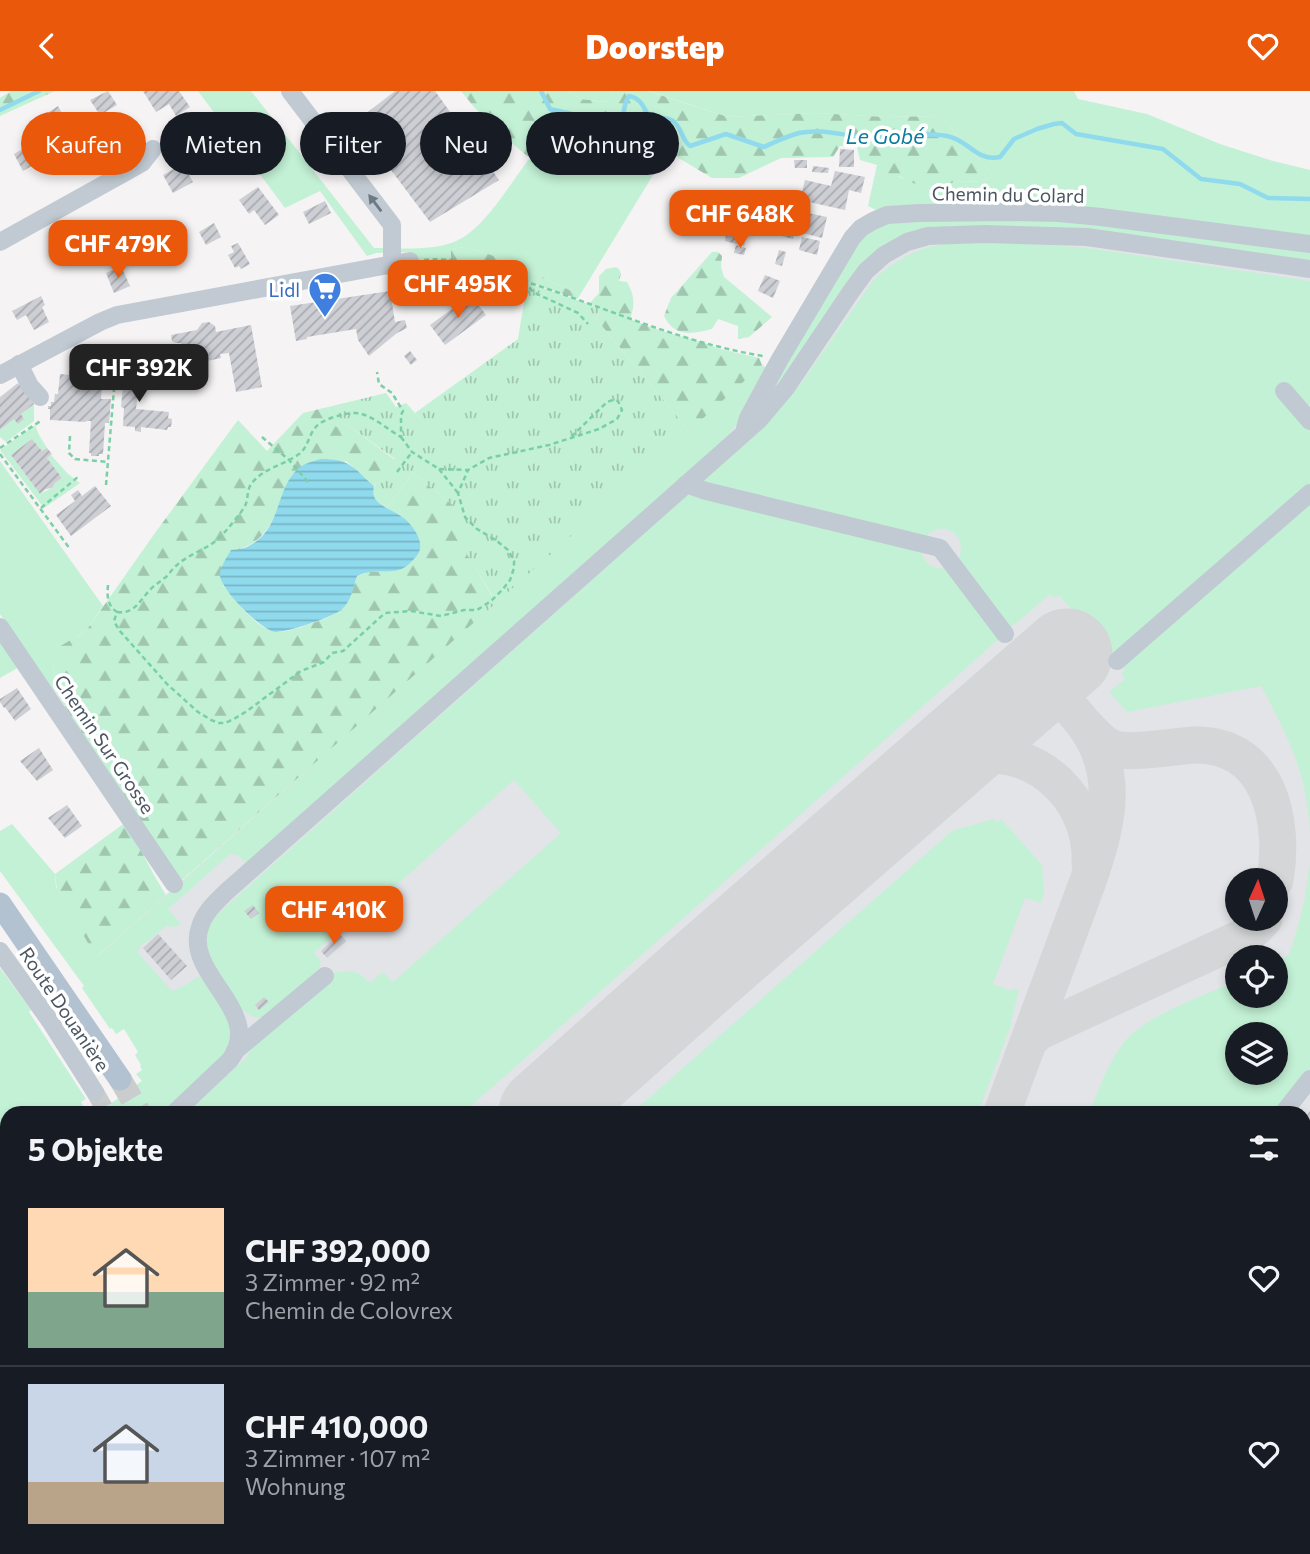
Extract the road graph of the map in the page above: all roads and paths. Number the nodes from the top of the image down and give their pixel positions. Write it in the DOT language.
graph roads {
  1 [pos="290,91"];
  2 [pos="153,149"];
  3 [pos="0,242"];
  4 [pos="1310,244"];
  5 [pos="410,261"];
  6 [pos="392,265"];
  7 [pos="1310,269"];
  8 [pos="524,281"];
  9 [pos="589,324"];
  10 [pos="118,341"];
  11 [pos="760,356"];
  12 [pos="19,364"];
  13 [pos="377,373"];
  14 [pos="0,375"];
  15 [pos="1284,391"];
  16 [pos="40,397"];
  17 [pos="41,420"];
  18 [pos="1310,421"];
  19 [pos="744,433"];
  20 [pos="70,436"];
  21 [pos="262,436"];
  22 [pos="401,437"];
  23 [pos="569,439"];
  24 [pos="0,449"];
  25 [pos="412,452"];
  26 [pos="0,454"];
  27 [pos="289,460"];
  28 [pos="108,462"];
  29 [pos="439,469"];
  30 [pos="468,470"];
  31 [pos="397,472"];
  32 [pos="79,477"];
  33 [pos="307,481"];
  34 [pos="686,484"];
  35 [pos="107,485"];
  36 [pos="458,493"];
  37 [pos="1310,493"];
  38 [pos="41,508"];
  39 [pos="70,549"];
  40 [pos="108,586"];
  41 [pos="117,612"];
  42 [pos="0,627"];
  43 [pos="1004,633"];
  44 [pos="1118,661"];
  45 [pos="174,884"];
  46 [pos="0,904"];
  47 [pos="0,951"];
  48 [pos="325,976"];
  49 [pos="235,1051"];
  50 [pos="120,1079"];
  51 [pos="1310,1079"];
  52 [pos="95,1091"];
  53 [pos="182,1106"];
  54 [pos="1289,1106"];
  6 -- 1 [label="street, one-way"];
  2 -- 3 [label="street"];
  4 -- 19 [label="street, Chemin du Colard"];
  5 -- 6 [label="street"];
  5 -- 8 [label="path"];
  6 -- 12 [label="street"];
  7 -- 19 [label="street"];
  8 -- 9 [label="path"];
  8 -- 11 [label="path"];
  10 -- 28 [label="path"];
  12 -- 14 [label="street"];
  12 -- 16 [label="street"];
  13 -- 22 [label="path"];
  15 -- 18 [label="street"];
  17 -- 24 [label="path"];
  19 -- 34 [label="street"];
  20 -- 28 [label="path"];
  21 -- 27 [label="path"];
  22 -- 25 [label="path"];
  22 -- 27 [label="path"];
  23 -- 23 [label="path"];
  23 -- 30 [label="path"];
  25 -- 29 [label="path"];
  25 -- 31 [label="path"];
  26 -- 38 [label="path"];
  27 -- 33 [label="path"];
  27 -- 41 [label="path"];
  28 -- 35 [label="path"];
  29 -- 30 [label="path"];
  29 -- 36 [label="path"];
  30 -- 36 [label="path"];
  32 -- 38 [label="path"];
  34 -- 43 [label="street"];
  34 -- 49 [label="street"];
  36 -- 41 [label="path"];
  37 -- 44 [label="street"];
  38 -- 39 [label="path"];
  40 -- 41 [label="path"];
  42 -- 45 [label="street, Chemin Sur Grosse"];
  46 -- 50 [label="main road"];
  47 -- 52 [label="street, Route Douanière"];
  48 -- 49 [label="street"];
  49 -- 53 [label="street"];
  51 -- 54 [label="street"];
}
